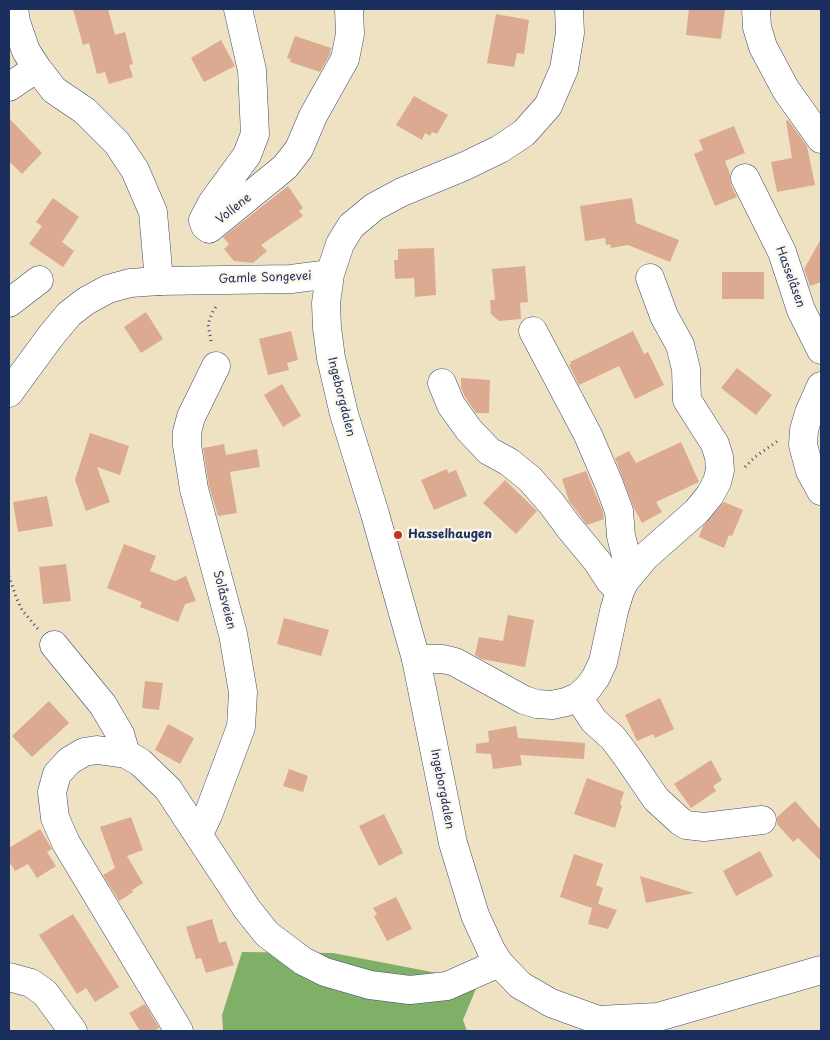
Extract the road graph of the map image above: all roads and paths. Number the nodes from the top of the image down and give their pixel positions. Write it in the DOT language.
graph roads {
  1 [pos="14,9"];
  2 [pos="238,9"];
  3 [pos="349,9"];
  4 [pos="569,9"];
  5 [pos="756,9"];
  6 [pos="37,68"];
  7 [pos="9,87"];
  8 [pos="821,139"];
  9 [pos="745,178"];
  10 [pos="330,274"];
  11 [pos="650,278"];
  12 [pos="39,280"];
  13 [pos="159,281"];
  14 [pos="221,302"];
  15 [pos="9,303"];
  16 [pos="533,331"];
  17 [pos="821,350"];
  18 [pos="216,366"];
  19 [pos="442,382"];
  20 [pos="821,386"];
  21 [pos="9,393"];
  22 [pos="786,434"];
  23 [pos="743,469"];
  24 [pos="821,491"];
  25 [pos="9,576"];
  26 [pos="626,580"];
  27 [pos="54,645"];
  28 [pos="416,659"];
  29 [pos="578,697"];
  30 [pos="126,754"];
  31 [pos="762,820"];
  32 [pos="199,834"];
  33 [pos="499,963"];
  34 [pos="821,970"];
  35 [pos="9,977"];
  36 [pos="73,1031"];
  37 [pos="179,1031"];
  1 -- 6 [label="street"];
  2 -- 3 [label="street, Vollene"];
  4 -- 10 [label="street, Gamle Songevei"];
  5 -- 8 [label="street"];
  6 -- 7 [label="street"];
  6 -- 13 [label="street"];
  9 -- 17 [label="street, Hasselåsen"];
  10 -- 13 [label="street, Gamle Songevei"];
  10 -- 28 [label="street, Ingeborgdalen"];
  11 -- 26 [label="street"];
  12 -- 15 [label="street"];
  13 -- 21 [label="street, Gamle Songevei"];
  14 -- 18 [label="path"];
  16 -- 26 [label="street"];
  18 -- 32 [label="street, Solåsveien"];
  19 -- 26 [label="street"];
  20 -- 24 [label="street"];
  22 -- 23 [label="path"];
  25 -- 27 [label="path"];
  26 -- 29 [label="street"];
  27 -- 30 [label="street"];
  28 -- 29 [label="street"];
  28 -- 33 [label="street, Ingeborgdalen"];
  29 -- 31 [label="street"];
  30 -- 32 [label="street"];
  30 -- 37 [label="street"];
  32 -- 33 [label="street"];
  33 -- 34 [label="street, Ingeborgdalen"];
  35 -- 36 [label="street"];
}
